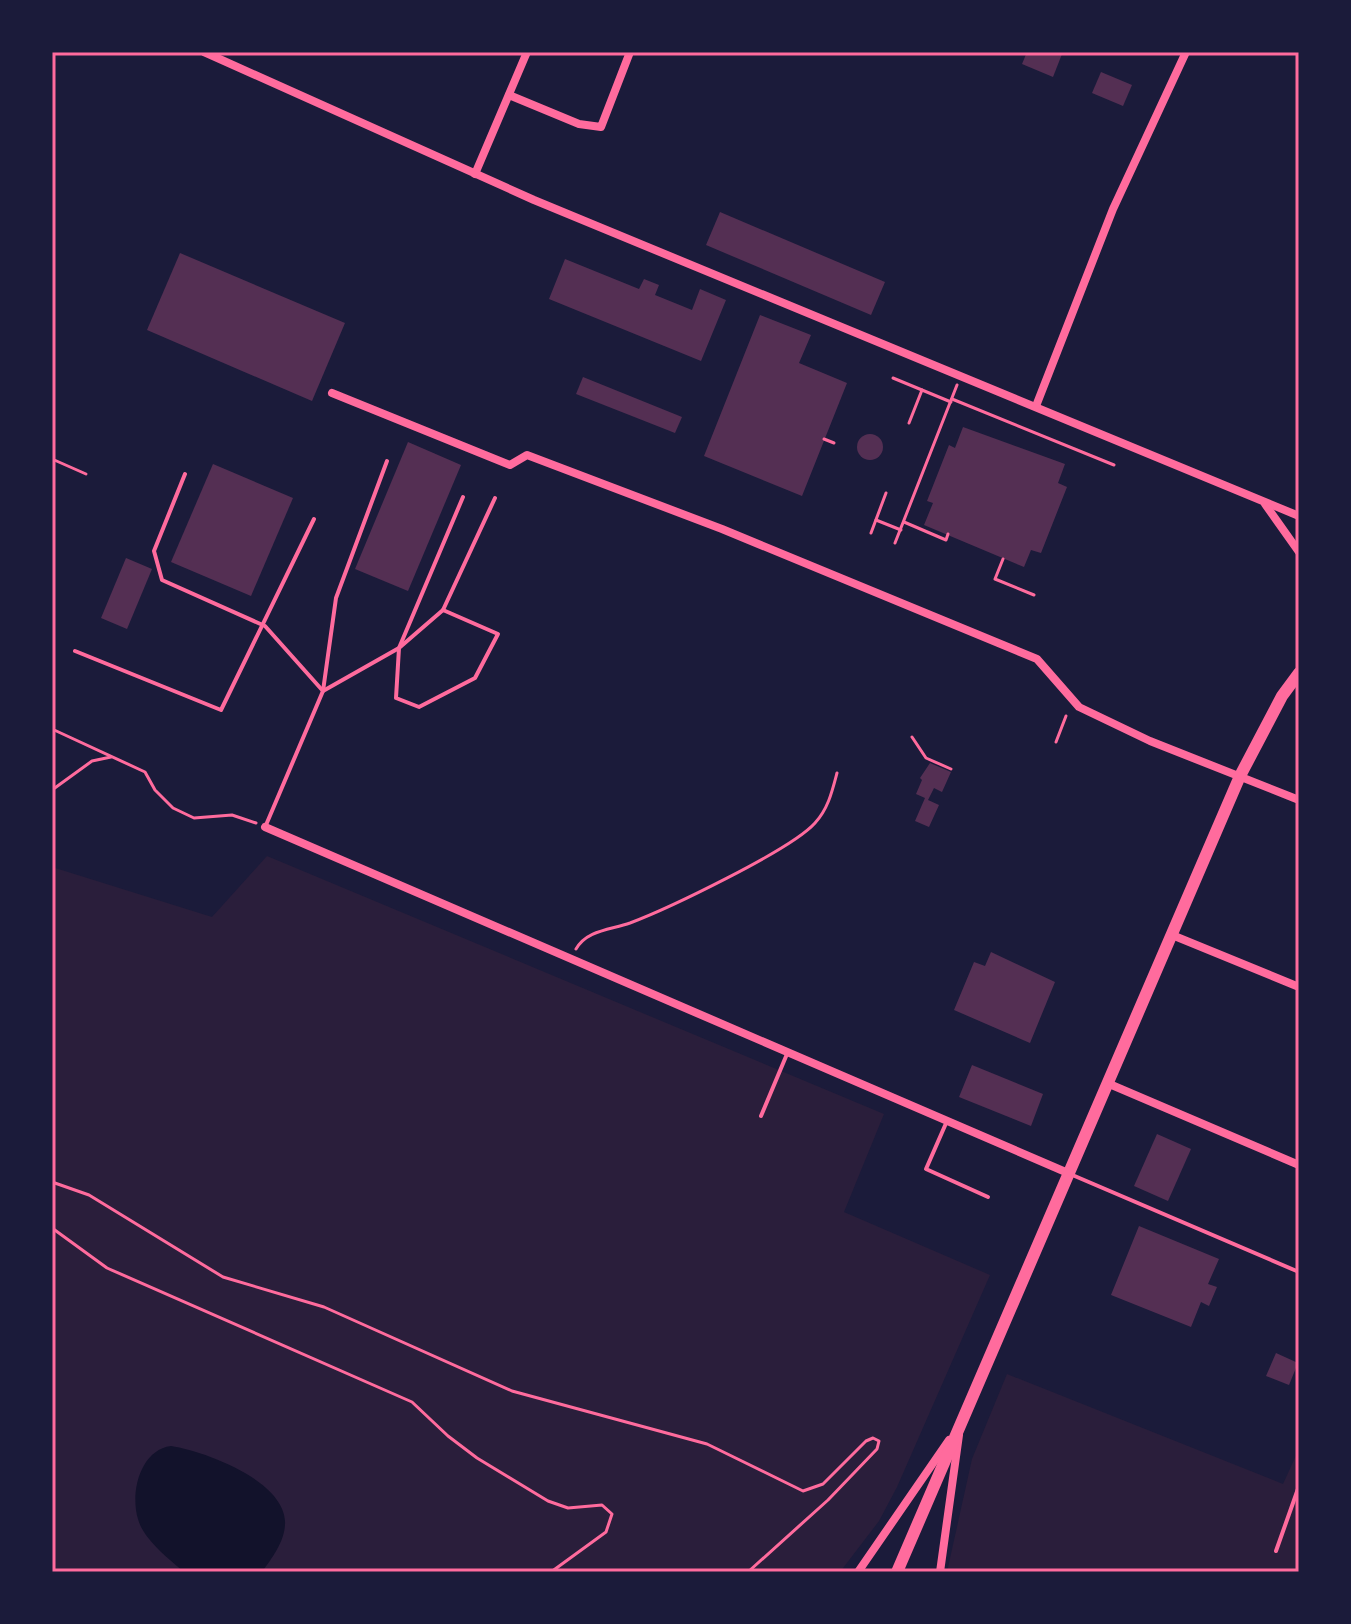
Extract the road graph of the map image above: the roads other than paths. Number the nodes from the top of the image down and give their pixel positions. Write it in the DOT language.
graph roads {
  1 [pos="205,52"];
  2 [pos="527,52"];
  3 [pos="630,52"];
  4 [pos="1186,52"];
  5 [pos="509,95"];
  6 [pos="475,174"];
  7 [pos="332,393"];
  8 [pos="1036,406"];
  9 [pos="387,461"];
  10 [pos="185,474"];
  11 [pos="463,497"];
  12 [pos="495,498"];
  13 [pos="1265,503"];
  14 [pos="1299,516"];
  15 [pos="314,519"];
  16 [pos="1299,552"];
  17 [pos="443,610"];
  18 [pos="265,626"];
  19 [pos="399,648"];
  20 [pos="75,651"];
  21 [pos="1299,673"];
  22 [pos="323,691"];
  23 [pos="1240,776"];
  24 [pos="1299,800"];
  25 [pos="265,827"];
  26 [pos="1172,935"];
  27 [pos="1299,987"];
  28 [pos="788,1052"];
  29 [pos="1107,1083"];
  30 [pos="761,1116"];
  31 [pos="947,1121"];
  32 [pos="1299,1165"];
  33 [pos="1068,1173"];
  34 [pos="988,1197"];
  35 [pos="1299,1272"];
  36 [pos="962,1419"];
  37 [pos="1299,1486"];
  38 [pos="1276,1551"];
  39 [pos="858,1572"];
  40 [pos="897,1572"];
  41 [pos="940,1572"];
  1 -- 6 [label="street"];
  2 -- 5 [label="street"];
  3 -- 5 [label="street"];
  4 -- 8 [label="street"];
  5 -- 6 [label="street"];
  6 -- 8 [label="street"];
  7 -- 23 [label="street"];
  8 -- 13 [label="street"];
  9 -- 22 [label="lane"];
  10 -- 18 [label="lane"];
  11 -- 19 [label="lane"];
  12 -- 17 [label="lane"];
  13 -- 14 [label="street"];
  13 -- 16 [label="street"];
  15 -- 18 [label="lane"];
  17 -- 19 [label="lane"];
  17 -- 19 [label="lane"];
  18 -- 20 [label="lane"];
  18 -- 22 [label="lane"];
  19 -- 22 [label="lane"];
  21 -- 23 [label="main road"];
  22 -- 25 [label="lane"];
  23 -- 24 [label="street"];
  23 -- 26 [label="main road"];
  25 -- 28 [label="street"];
  26 -- 27 [label="street"];
  26 -- 29 [label="main road"];
  28 -- 30 [label="lane"];
  28 -- 31 [label="street"];
  29 -- 32 [label="street"];
  29 -- 33 [label="main road"];
  31 -- 33 [label="street"];
  31 -- 34 [label="lane"];
  33 -- 35 [label="lane"];
  33 -- 36 [label="main road"];
  36 -- 39 [label="street"];
  36 -- 40 [label="main road"];
  36 -- 41 [label="street"];
  37 -- 38 [label="lane"];
}
